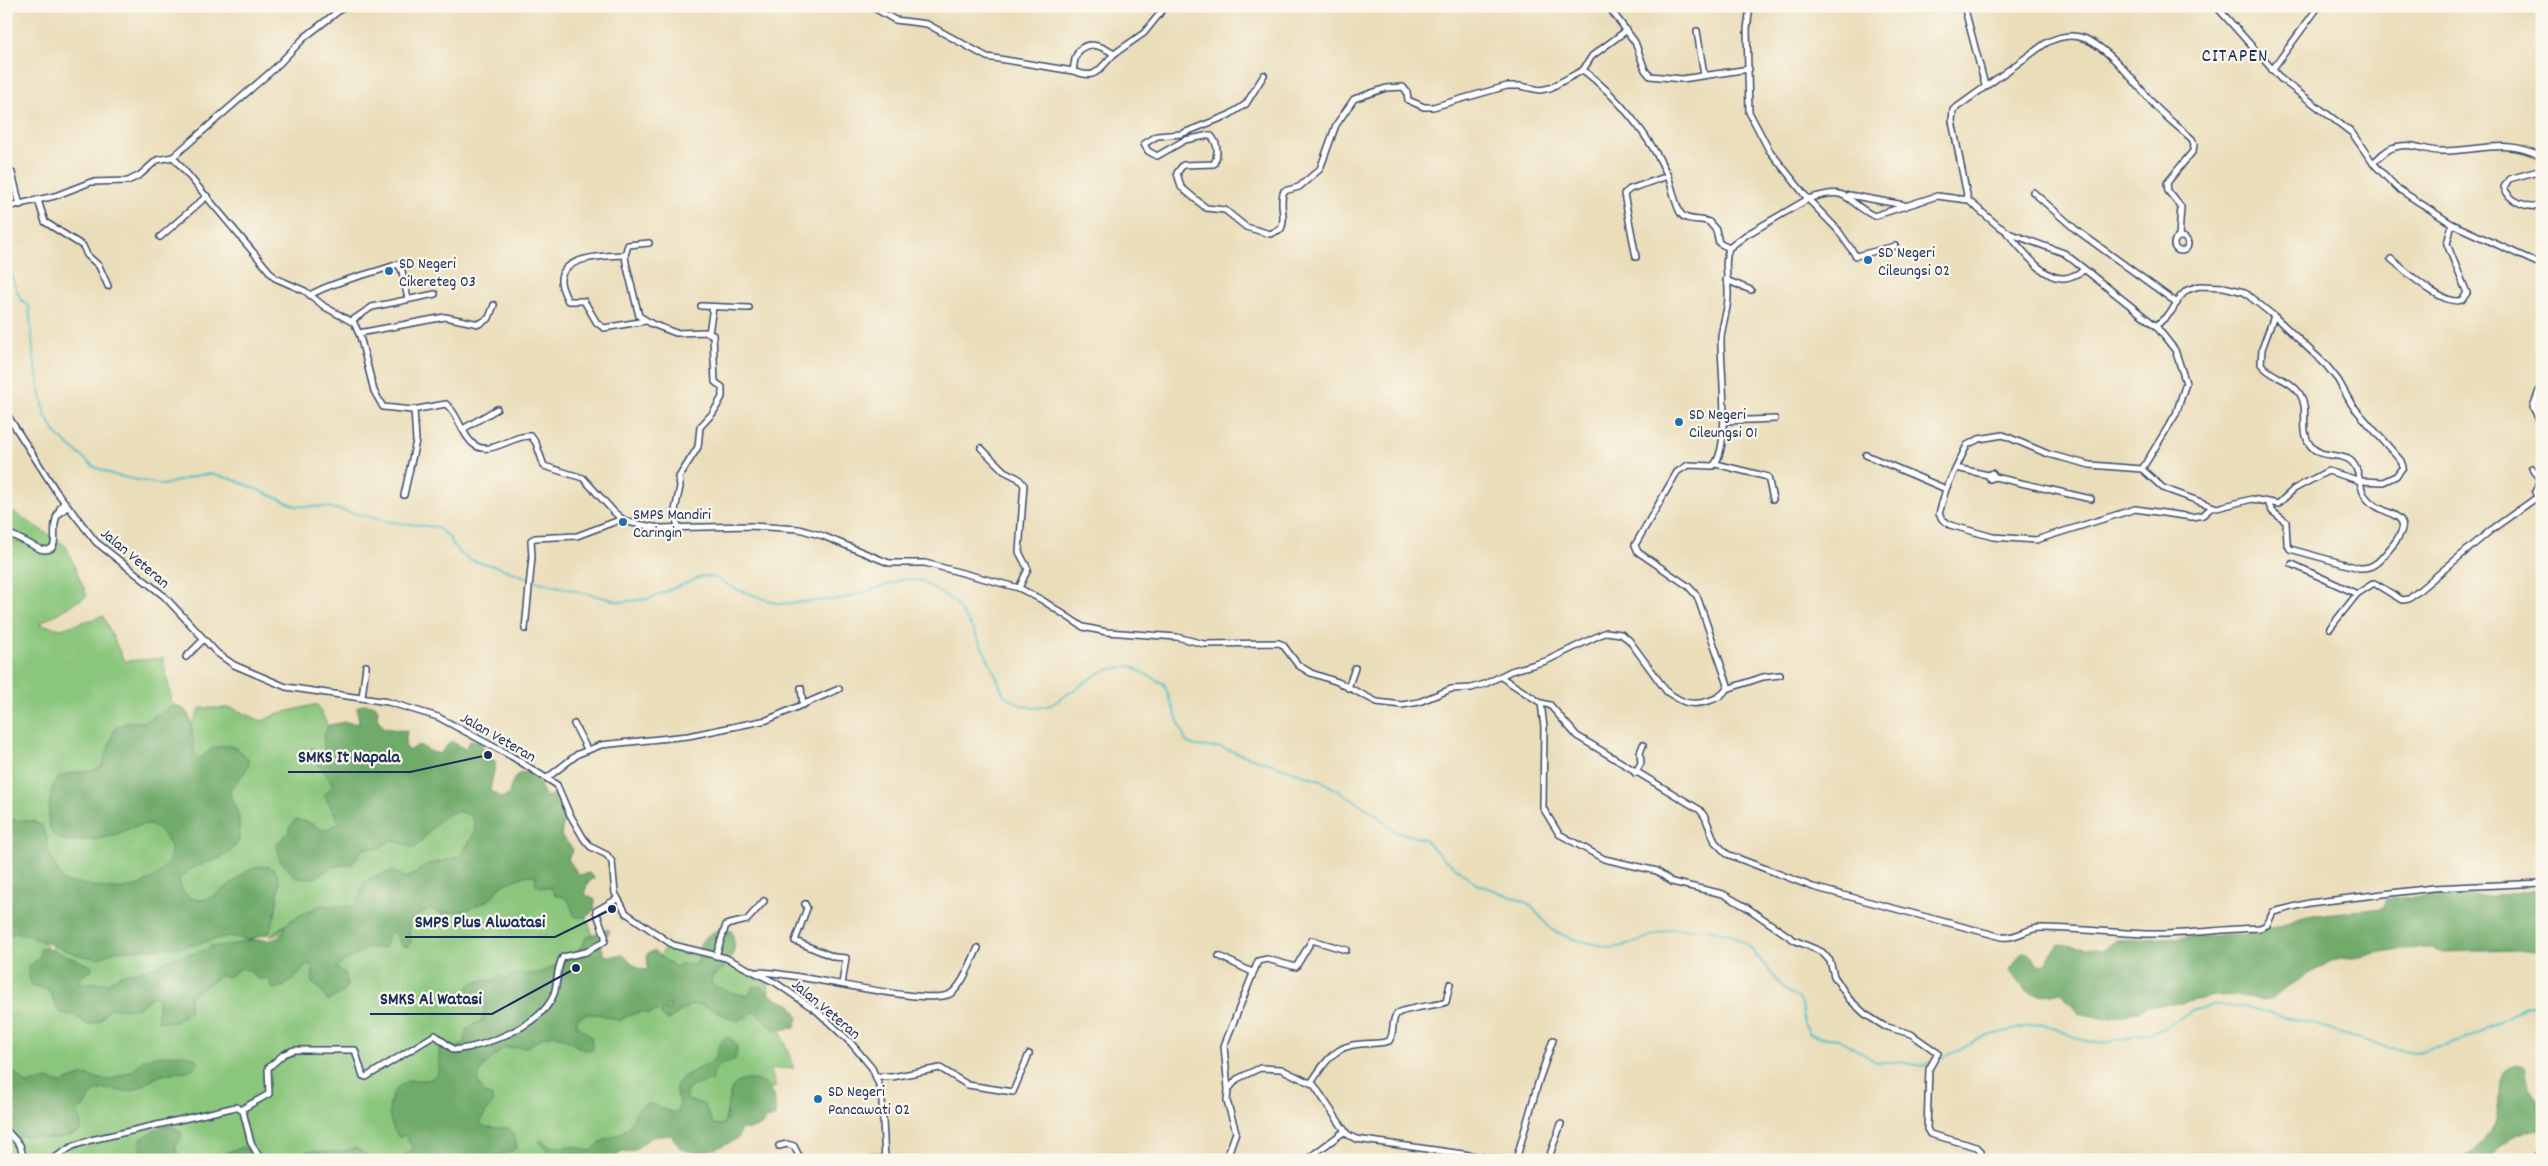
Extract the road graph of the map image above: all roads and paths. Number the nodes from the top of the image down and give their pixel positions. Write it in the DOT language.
graph roads {
  1 [pos="344,6"];
  2 [pos="871,6"];
  3 [pos="1166,6"];
  4 [pos="1608,6"];
  5 [pos="1750,6"];
  6 [pos="1964,6"];
  7 [pos="2216,6"];
  8 [pos="2318,6"];
  9 [pos="1626,30"];
  10 [pos="1697,31"];
  11 [pos="1114,54"];
  12 [pos="1749,69"];
  13 [pos="1583,70"];
  14 [pos="2272,70"];
  15 [pos="1072,72"];
  16 [pos="1264,74"];
  17 [pos="1704,75"];
  18 [pos="1985,85"];
  19 [pos="173,157"];
  20 [pos="2542,157"];
  21 [pos="2373,163"];
  22 [pos="2542,170"];
  23 [pos="12,173"];
  24 [pos="1668,176"];
  25 [pos="2033,192"];
  26 [pos="1847,195"];
  27 [pos="207,196"];
  28 [pos="1808,199"];
  29 [pos="38,200"];
  30 [pos="1968,200"];
  31 [pos="20,205"];
  32 [pos="1905,206"];
  33 [pos="2542,206"];
  34 [pos="6,207"];
  35 [pos="2452,224"];
  36 [pos="2003,229"];
  37 [pos="160,237"];
  38 [pos="2179,237"];
  39 [pos="649,243"];
  40 [pos="1895,246"];
  41 [pos="1729,248"];
  42 [pos="625,255"];
  43 [pos="1636,257"];
  44 [pos="2391,260"];
  45 [pos="2542,265"];
  46 [pos="2085,270"];
  47 [pos="1726,280"];
  48 [pos="108,286"];
  49 [pos="1751,290"];
  50 [pos="435,294"];
  51 [pos="310,296"];
  52 [pos="408,298"];
  53 [pos="2177,303"];
  54 [pos="494,305"];
  55 [pos="702,306"];
  56 [pos="713,307"];
  57 [pos="749,308"];
  58 [pos="2274,316"];
  59 [pos="352,321"];
  60 [pos="645,321"];
  61 [pos="2156,326"];
  62 [pos="359,333"];
  63 [pos="709,333"];
  64 [pos="2542,383"];
  65 [pos="414,409"];
  66 [pos="497,409"];
  67 [pos="6,413"];
  68 [pos="1776,419"];
  69 [pos="1724,421"];
  70 [pos="2542,426"];
  71 [pos="463,429"];
  72 [pos="981,448"];
  73 [pos="1866,455"];
  74 [pos="1716,464"];
  75 [pos="1956,468"];
  76 [pos="2532,468"];
  77 [pos="2142,469"];
  78 [pos="2541,477"];
  79 [pos="2361,482"];
  80 [pos="1946,489"];
  81 [pos="404,495"];
  82 [pos="2536,498"];
  83 [pos="1773,499"];
  84 [pos="2091,499"];
  85 [pos="2268,503"];
  86 [pos="66,504"];
  87 [pos="2212,507"];
  88 [pos="2542,510"];
  89 [pos="622,520"];
  90 [pos="679,528"];
  91 [pos="8,536"];
  92 [pos="2292,564"];
  93 [pos="1019,588"];
  94 [pos="2357,594"];
  95 [pos="2330,628"];
  96 [pos="525,629"];
  97 [pos="203,640"];
  98 [pos="186,657"];
  99 [pos="366,666"];
  100 [pos="1355,668"];
  101 [pos="1780,675"];
  102 [pos="1501,677"];
  103 [pos="801,688"];
  104 [pos="839,688"];
  105 [pos="1348,688"];
  106 [pos="1727,689"];
  107 [pos="362,697"];
  108 [pos="1541,703"];
  109 [pos="803,705"];
  110 [pos="574,724"];
  111 [pos="1643,745"];
  112 [pos="587,749"];
  113 [pos="1635,773"];
  114 [pos="547,778"];
  115 [pos="2542,883"];
  116 [pos="617,899"];
  117 [pos="764,900"];
  118 [pos="805,904"];
  119 [pos="978,948"];
  120 [pos="1346,950"];
  121 [pos="716,956"];
  122 [pos="1218,956"];
  123 [pos="754,972"];
  124 [pos="1252,972"];
  125 [pos="842,984"];
  126 [pos="1450,984"];
  127 [pos="1553,1040"];
  128 [pos="1029,1054"];
  129 [pos="876,1076"];
  130 [pos="1311,1083"];
  131 [pos="1228,1090"];
  132 [pos="242,1109"];
  133 [pos="1561,1124"];
  134 [pos="6,1130"];
  135 [pos="1345,1131"];
  136 [pos="779,1146"];
  137 [pos="2538,1154"];
  138 [pos="885,1159"];
  139 [pos="1518,1159"];
  140 [pos="24,1160"];
  141 [pos="51,1160"];
  142 [pos="261,1160"];
  143 [pos="801,1160"];
  144 [pos="872,1160"];
  145 [pos="1226,1160"];
  146 [pos="1306,1160"];
  147 [pos="1506,1160"];
  148 [pos="1548,1160"];
  149 [pos="1981,1160"];
  150 [pos="2535,1160"];
  1 -- 19 [label="street"];
  2 -- 15 [label="street"];
  3 -- 11 [label="street"];
  4 -- 9 [label="street"];
  5 -- 12 [label="street"];
  6 -- 18 [label="street"];
  7 -- 14 [label="street"];
  8 -- 14 [label="street"];
  9 -- 13 [label="street"];
  9 -- 17 [label="street"];
  10 -- 17 [label="street"];
  11 -- 15 [label="street"];
  11 -- 15 [label="street"];
  12 -- 17 [label="street"];
  12 -- 28 [label="street"];
  13 -- 16 [label="street"];
  13 -- 24 [label="street"];
  14 -- 21 [label="street"];
  18 -- 30 [label="street"];
  18 -- 38 [label="street"];
  19 -- 27 [label="street"];
  19 -- 29 [label="street"];
  20 -- 21 [label="street"];
  21 -- 35 [label="street"];
  22 -- 33 [label="street"];
  23 -- 31 [label="street"];
  24 -- 41 [label="street"];
  24 -- 43 [label="street"];
  25 -- 53 [label="street"];
  26 -- 28 [label="street"];
  26 -- 32 [label="street"];
  26 -- 32 [label="street"];
  27 -- 37 [label="street"];
  27 -- 51 [label="street"];
  28 -- 40 [label="street"];
  28 -- 41 [label="street"];
  29 -- 31 [label="street"];
  29 -- 48 [label="street"];
  30 -- 32 [label="street"];
  30 -- 36 [label="street"];
  31 -- 34 [label="street"];
  35 -- 44 [label="street"];
  35 -- 45 [label="street"];
  36 -- 46 [label="street"];
  36 -- 46 [label="street"];
  39 -- 42 [label="street"];
  41 -- 47 [label="street"];
  42 -- 60 [label="street"];
  42 -- 60 [label="street"];
  46 -- 61 [label="street"];
  47 -- 49 [label="street"];
  47 -- 69 [label="street"];
  50 -- 52 [label="street"];
  51 -- 52 [label="street"];
  51 -- 59 [label="street"];
  52 -- 59 [label="street"];
  53 -- 58 [label="street"];
  53 -- 61 [label="street"];
  54 -- 62 [label="street"];
  55 -- 56 [label="street"];
  56 -- 57 [label="street"];
  56 -- 63 [label="street"];
  58 -- 79 [label="street"];
  58 -- 79 [label="street"];
  59 -- 62 [label="street"];
  60 -- 63 [label="street"];
  61 -- 77 [label="street"];
  62 -- 65 [label="street"];
  63 -- 90 [label="street"];
  64 -- 70 [label="street"];
  65 -- 71 [label="street"];
  65 -- 81 [label="street"];
  66 -- 71 [label="street"];
  67 -- 86 [label="street, Jalan Veteran"];
  68 -- 69 [label="street"];
  69 -- 74 [label="street"];
  71 -- 89 [label="street"];
  72 -- 93 [label="street"];
  73 -- 80 [label="street"];
  74 -- 83 [label="street"];
  74 -- 106 [label="street"];
  75 -- 77 [label="street"];
  75 -- 80 [label="street"];
  75 -- 84 [label="street"];
  76 -- 78 [label="street"];
  77 -- 87 [label="street"];
  78 -- 82 [label="street"];
  79 -- 85 [label="street"];
  79 -- 85 [label="street"];
  80 -- 87 [label="street"];
  82 -- 88 [label="street"];
  82 -- 94 [label="street"];
  85 -- 87 [label="street"];
  86 -- 91 [label="street"];
  86 -- 97 [label="street, Jalan Veteran"];
  89 -- 90 [label="street"];
  89 -- 96 [label="street"];
  90 -- 93 [label="street"];
  92 -- 94 [label="street"];
  93 -- 105 [label="street"];
  94 -- 95 [label="street"];
  97 -- 98 [label="street"];
  97 -- 107 [label="street, Jalan Veteran"];
  99 -- 107 [label="street"];
  100 -- 105 [label="street"];
  101 -- 106 [label="street"];
  102 -- 105 [label="street"];
  102 -- 106 [label="street"];
  102 -- 108 [label="street"];
  103 -- 109 [label="street"];
  104 -- 109 [label="street"];
  107 -- 114 [label="street, Jalan Veteran"];
  108 -- 113 [label="street"];
  108 -- 149 [label="street"];
  109 -- 112 [label="street"];
  110 -- 112 [label="street"];
  111 -- 113 [label="street"];
  112 -- 114 [label="street"];
  113 -- 115 [label="street"];
  114 -- 116 [label="street, Jalan Veteran"];
  116 -- 121 [label="street, Jalan Veteran"];
  116 -- 132 [label="street"];
  117 -- 121 [label="street"];
  118 -- 125 [label="street"];
  119 -- 125 [label="street"];
  120 -- 124 [label="street"];
  121 -- 123 [label="street, Jalan Veteran"];
  122 -- 124 [label="street"];
  123 -- 125 [label="street"];
  123 -- 129 [label="street, Jalan Veteran"];
  124 -- 131 [label="street"];
  126 -- 130 [label="street"];
  127 -- 139 [label="street"];
  128 -- 129 [label="street"];
  129 -- 138 [label="street, Jalan Veteran"];
  130 -- 131 [label="street"];
  130 -- 135 [label="street"];
  131 -- 145 [label="street"];
  132 -- 141 [label="street"];
  132 -- 142 [label="street"];
  133 -- 148 [label="street"];
  134 -- 140 [label="street"];
  135 -- 146 [label="street"];
  135 -- 147 [label="street"];
  136 -- 143 [label="street"];
  137 -- 150 [label="street"];
  138 -- 144 [label="street"];
}
